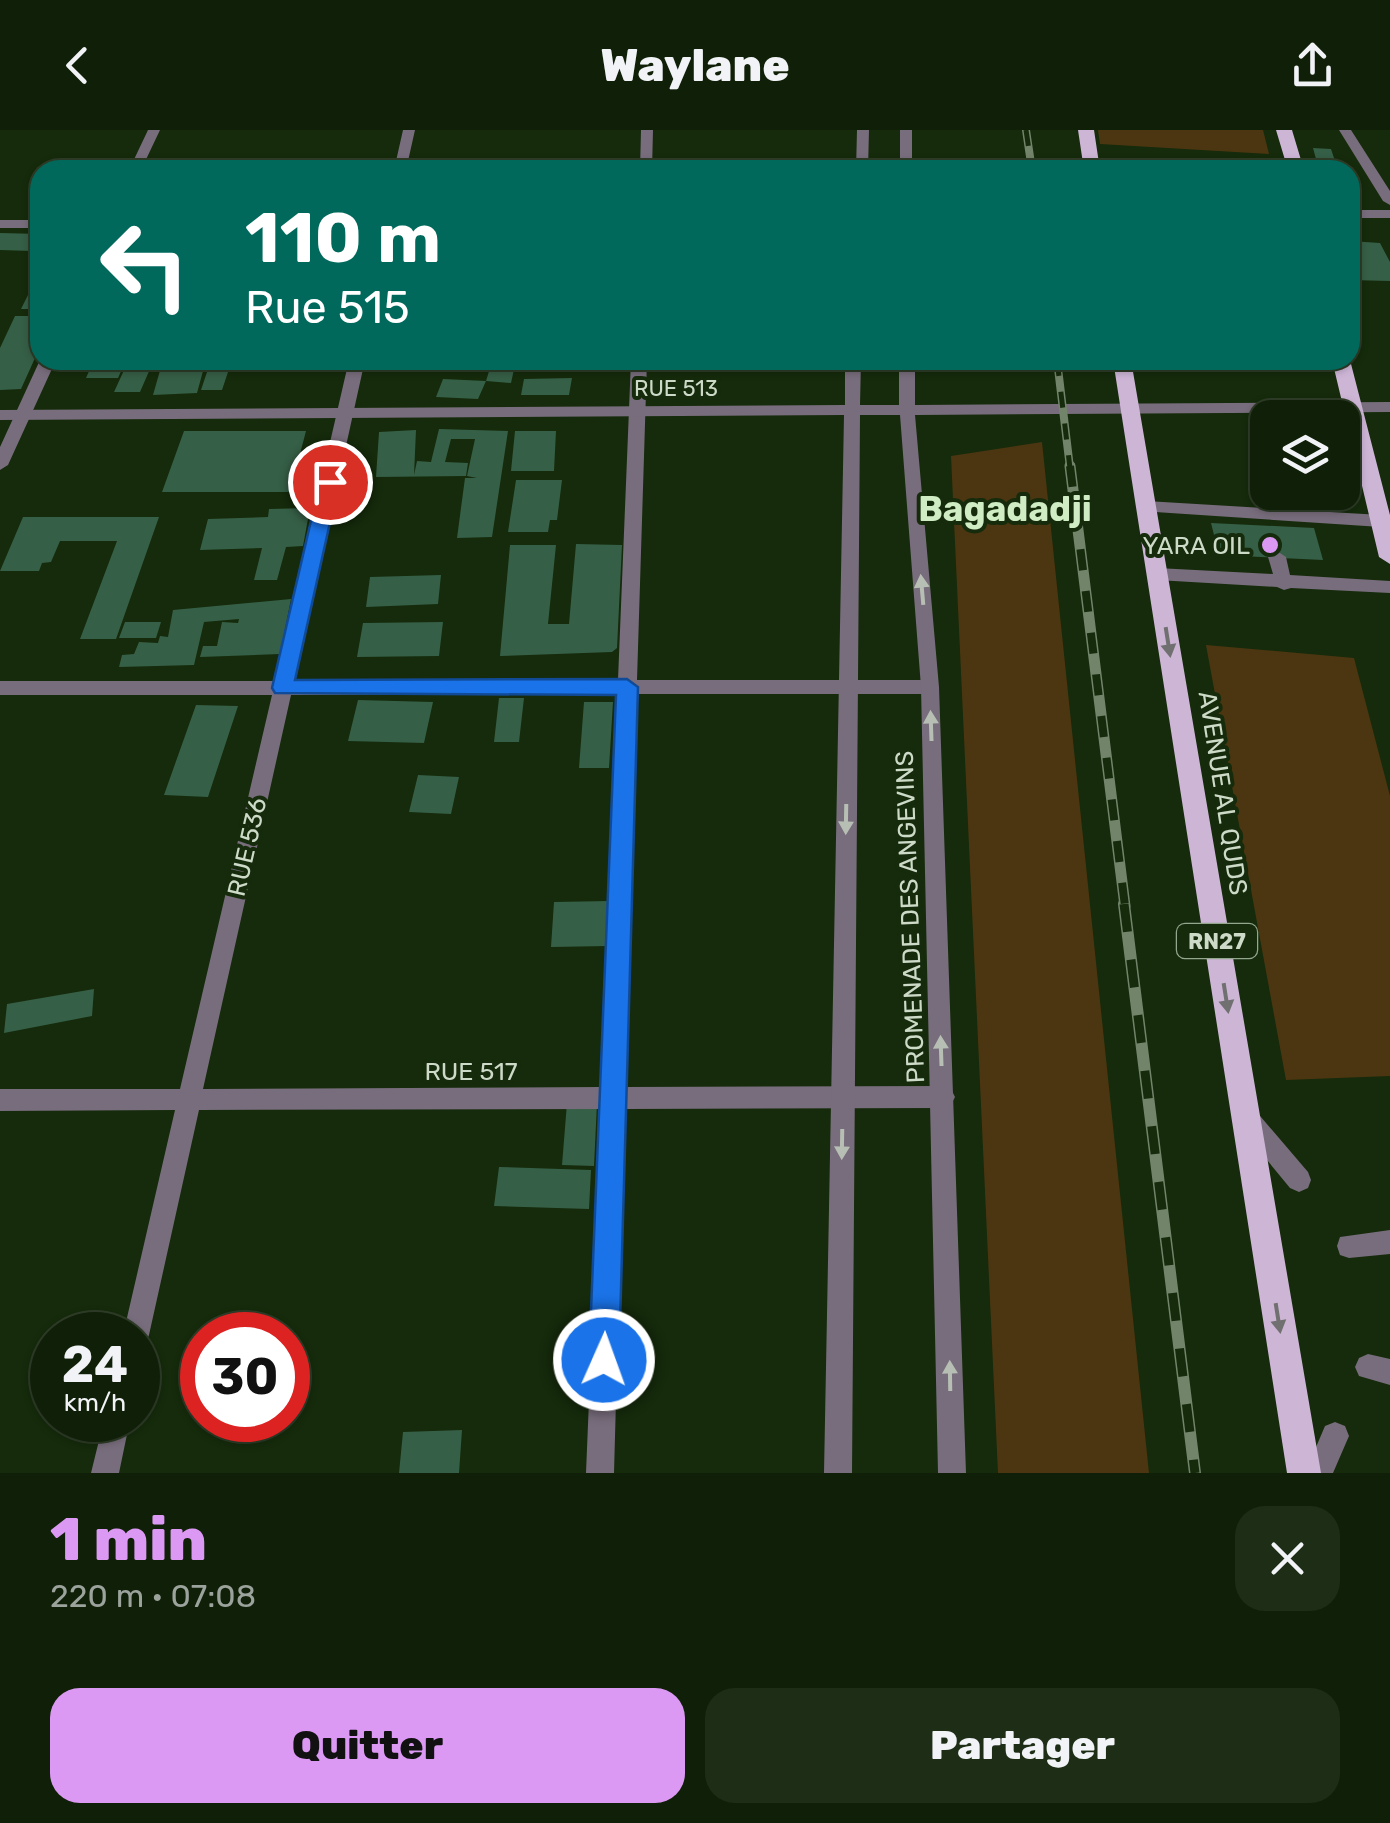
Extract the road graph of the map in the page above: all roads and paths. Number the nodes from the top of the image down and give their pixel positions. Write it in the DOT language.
graph roads {
  1 [pos="154,130"];
  2 [pos="409,130"];
  3 [pos="647,130"];
  4 [pos="863,130"];
  5 [pos="906,130"];
  6 [pos="1086,130"];
  7 [pos="1284,130"];
  8 [pos="1344,130"];
  9 [pos="140,160"];
  10 [pos="402,160"];
  11 [pos="646,160"];
  12 [pos="862,160"];
  13 [pos="906,160"];
  14 [pos="1090,160"];
  15 [pos="1293,160"];
  16 [pos="1390,201"];
  17 [pos="1360,214"];
  18 [pos="1390,214"];
  19 [pos="0,224"];
  20 [pos="30,224"];
  21 [pos="43,370"];
  22 [pos="355,370"];
  23 [pos="639,370"];
  24 [pos="853,370"];
  25 [pos="907,370"];
  26 [pos="1124,370"];
  27 [pos="1343,370"];
  28 [pos="1350,400"];
  29 [pos="1250,407"];
  30 [pos="1360,407"];
  31 [pos="1390,407"];
  32 [pos="1130,408"];
  33 [pos="851,409"];
  34 [pos="908,410"];
  35 [pos="637,411"];
  36 [pos="345,413"];
  37 [pos="0,415"];
  38 [pos="23,415"];
  39 [pos="1360,438"];
  40 [pos="0,465"];
  41 [pos="1146,507"];
  42 [pos="1381,521"];
  43 [pos="1390,557"];
  44 [pos="1276,558"];
  45 [pos="1157,574"];
  46 [pos="1284,584"];
  47 [pos="1390,587"];
  48 [pos="627,687"];
  49 [pos="848,687"];
  50 [pos="930,687"];
  51 [pos="0,688"];
  52 [pos="283,688"];
  53 [pos="943,1096"];
  54 [pos="842,1097"];
  55 [pos="613,1098"];
  56 [pos="0,1100"];
  57 [pos="189,1100"];
  58 [pos="1246,1116"];
  59 [pos="1300,1180"];
  60 [pos="1390,1242"];
  61 [pos="1349,1246"];
  62 [pos="141,1312"];
  63 [pos="1335,1436"];
  64 [pos="112,1442"];
  65 [pos="105,1473"];
  66 [pos="600,1473"];
  67 [pos="838,1473"];
  68 [pos="952,1473"];
  69 [pos="1304,1473"];
  70 [pos="1319,1473"];
  1 -- 9 [label="street"];
  2 -- 10 [label="street"];
  3 -- 11 [label="street"];
  4 -- 12 [label="street"];
  5 -- 13 [label="street"];
  6 -- 14 [label="main road"];
  7 -- 15 [label="main road"];
  8 -- 16 [label="street"];
  17 -- 18 [label="street"];
  19 -- 20 [label="street"];
  21 -- 38 [label="street"];
  22 -- 36 [label="street, RUE 536"];
  23 -- 35 [label="street"];
  24 -- 33 [label="street"];
  25 -- 34 [label="street, PROMENADE DES ANGEVINS"];
  26 -- 32 [label="main road, AVENUE AL QUDS / RN27"];
  27 -- 28 [label="main road"];
  29 -- 32 [label="street, RUE 513"];
  30 -- 31 [label="street, RUE 513"];
  32 -- 34 [label="street, RUE 513"];
  32 -- 41 [label="main road, AVENUE AL QUDS / RN27"];
  33 -- 34 [label="street, RUE 513"];
  33 -- 35 [label="street, RUE 513"];
  33 -- 49 [label="street"];
  50 -- 34 [label="street, PROMENADE DES ANGEVINS, one-way"];
  35 -- 36 [label="street, RUE 513"];
  35 -- 48 [label="street"];
  36 -- 38 [label="street, RUE 513"];
  36 -- 52 [label="street, RUE 536"];
  37 -- 38 [label="street, RUE 513"];
  38 -- 40 [label="street"];
  39 -- 42 [label="main road"];
  41 -- 42 [label="street"];
  41 -- 45 [label="main road, AVENUE AL QUDS / RN27"];
  42 -- 43 [label="main road"];
  44 -- 46 [label="street"];
  45 -- 46 [label="street"];
  45 -- 58 [label="main road, AVENUE AL QUDS / RN27, one-way"];
  46 -- 47 [label="street"];
  48 -- 49 [label="street"];
  48 -- 52 [label="street"];
  48 -- 55 [label="street"];
  49 -- 50 [label="street"];
  49 -- 54 [label="street, one-way"];
  53 -- 50 [label="street, PROMENADE DES ANGEVINS, one-way"];
  51 -- 52 [label="street"];
  52 -- 57 [label="street, RUE 536"];
  53 -- 54 [label="street, RUE 517"];
  68 -- 53 [label="street, PROMENADE DES ANGEVINS, one-way"];
  54 -- 55 [label="street, RUE 517"];
  54 -- 67 [label="street, one-way"];
  55 -- 57 [label="street, RUE 517"];
  55 -- 66 [label="street"];
  56 -- 57 [label="street, RUE 517"];
  57 -- 62 [label="street, RUE 536"];
  58 -- 59 [label="street"];
  58 -- 69 [label="main road, AVENUE AL QUDS / RN27, one-way"];
  60 -- 61 [label="street"];
  63 -- 70 [label="street"];
  64 -- 65 [label="street"];
}
